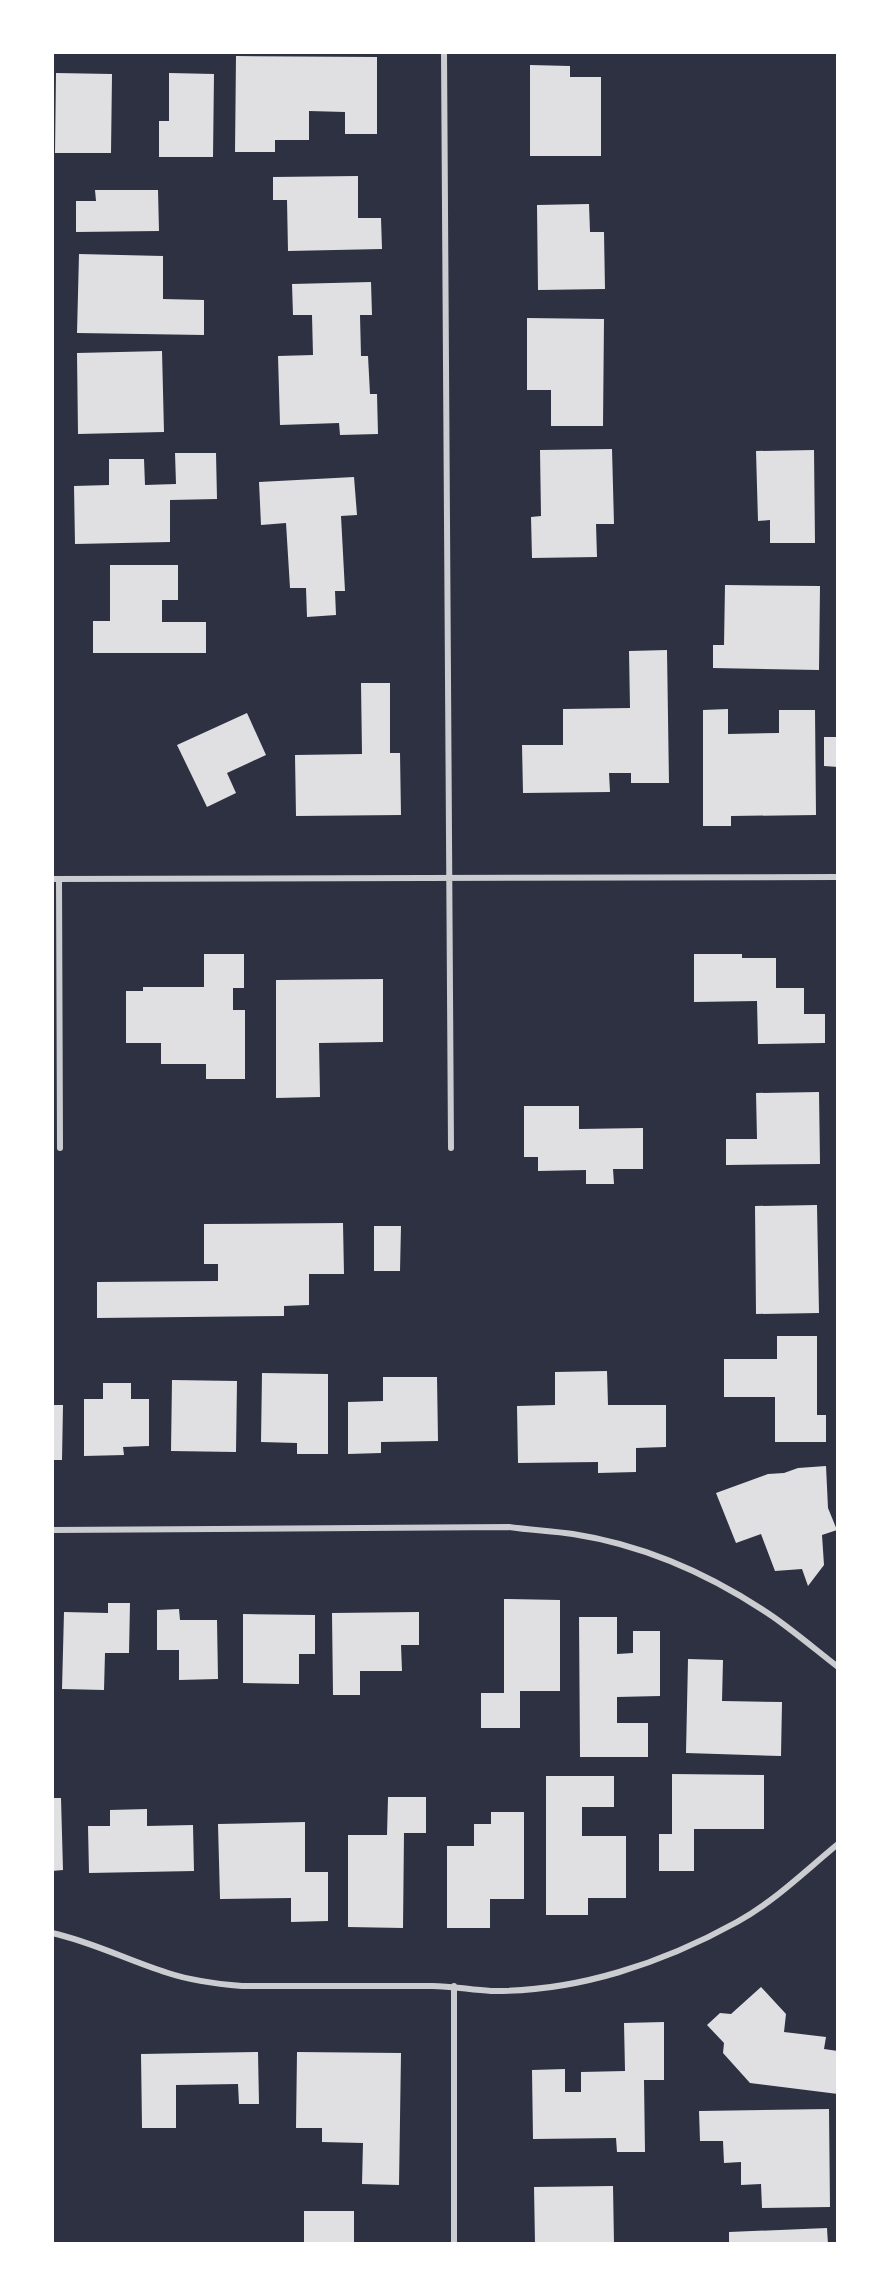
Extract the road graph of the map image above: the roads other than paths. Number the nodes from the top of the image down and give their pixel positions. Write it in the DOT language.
graph roads {
  1 [pos="444,52"];
  2 [pos="837,877"];
  3 [pos="448,878"];
  4 [pos="56,879"];
  5 [pos="60,1148"];
  6 [pos="451,1148"];
  7 [pos="52,1530"];
  8 [pos="837,1667"];
  9 [pos="837,1844"];
  10 [pos="52,1933"];
  11 [pos="454,1986"];
  12 [pos="454,2244"];
  1 -- 3 [label="street"];
  2 -- 3 [label="street"];
  3 -- 4 [label="street"];
  3 -- 6 [label="street"];
  4 -- 5 [label="street"];
  7 -- 8 [label="street"];
  9 -- 11 [label="street"];
  10 -- 11 [label="street"];
  11 -- 12 [label="street"];
}
